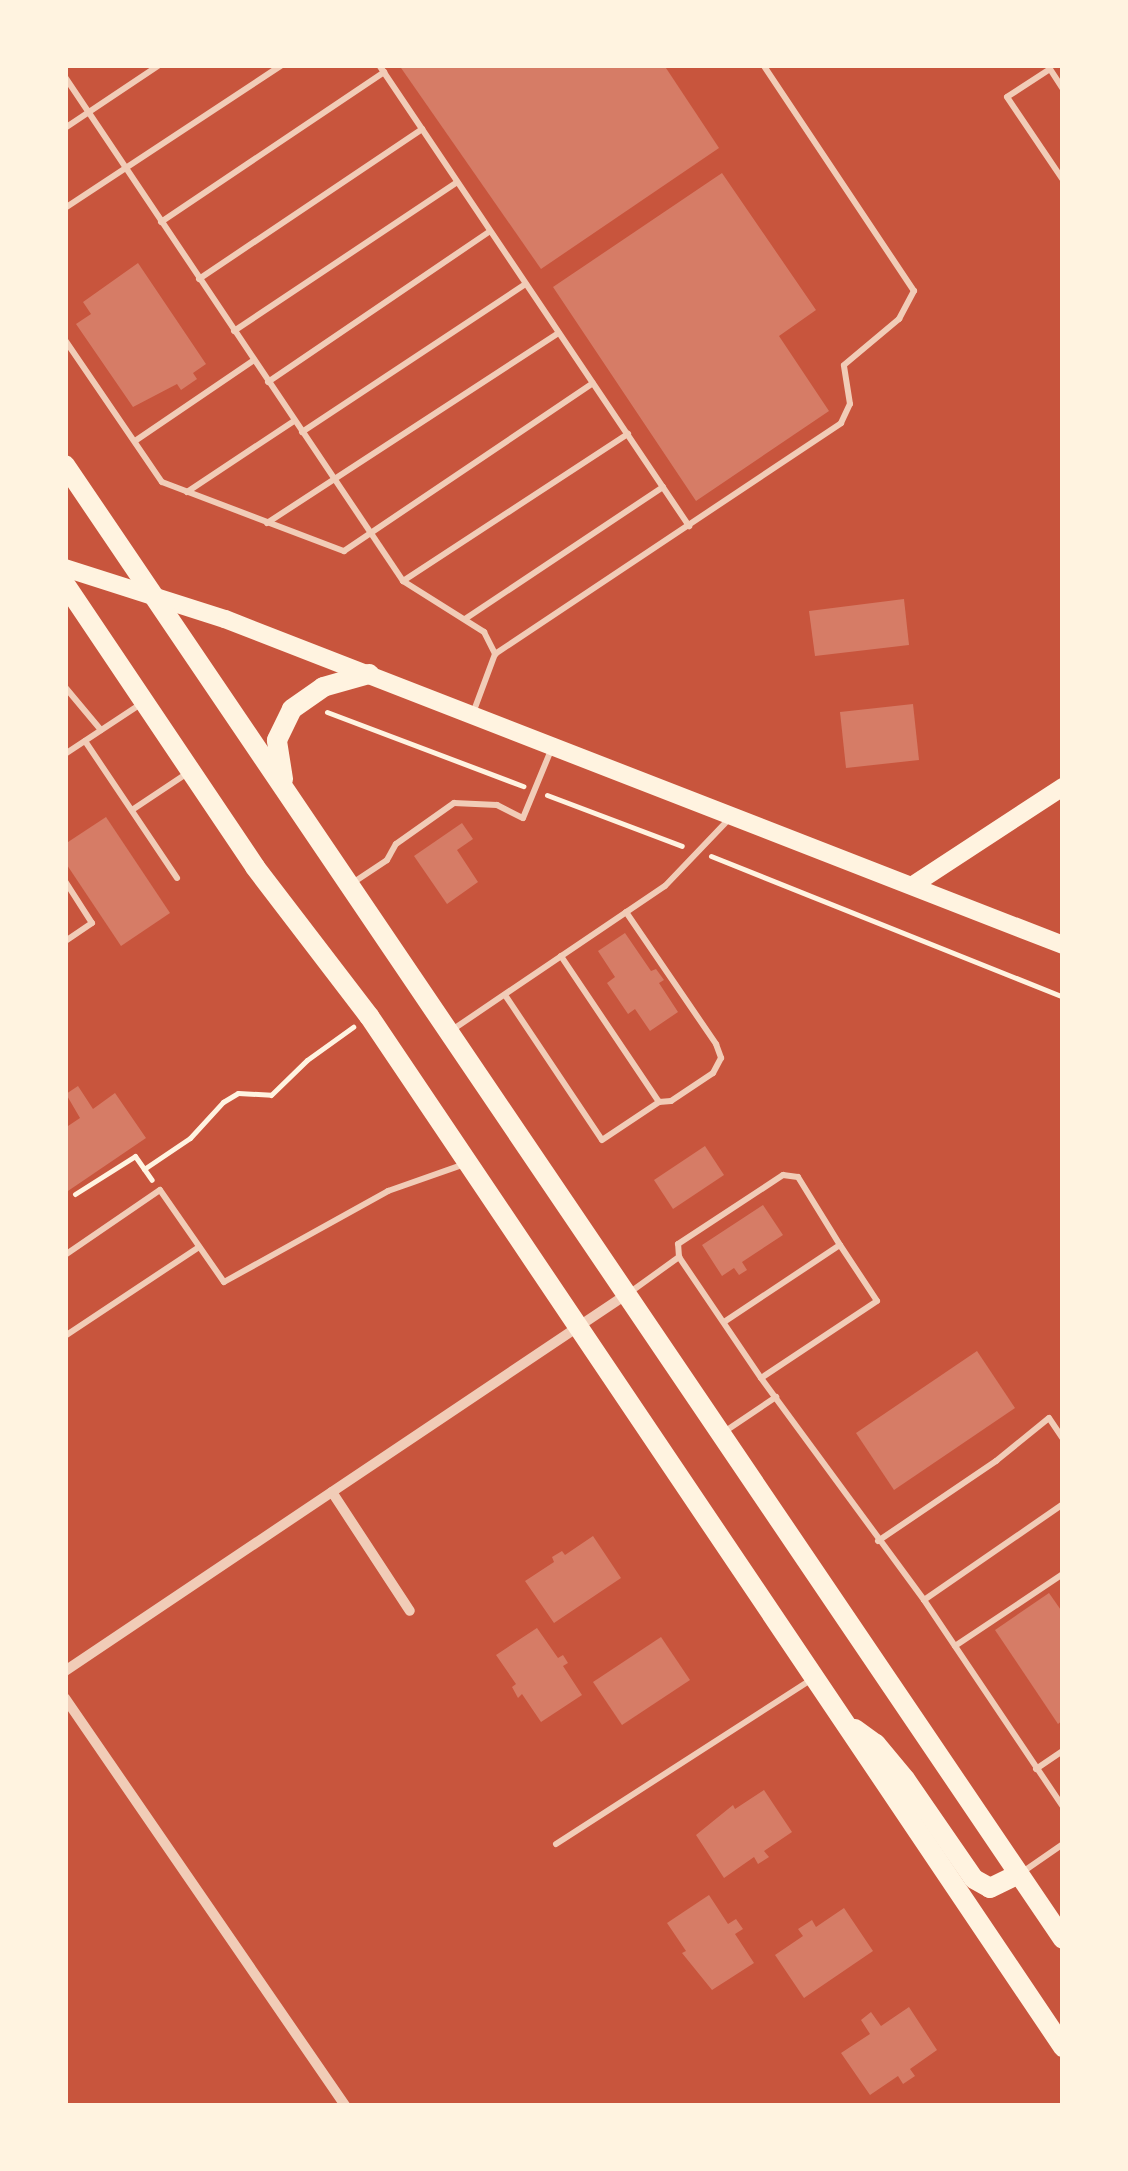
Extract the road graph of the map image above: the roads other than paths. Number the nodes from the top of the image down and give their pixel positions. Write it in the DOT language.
graph roads {
  1 [pos="160,65"];
  2 [pos="282,65"];
  3 [pos="763,65"];
  4 [pos="381,69"];
  5 [pos="65,77"];
  6 [pos="1063,89"];
  7 [pos="88,112"];
  8 [pos="65,128"];
  9 [pos="422,129"];
  10 [pos="125,168"];
  11 [pos="1063,180"];
  12 [pos="458,182"];
  13 [pos="65,208"];
  14 [pos="161,222"];
  15 [pos="490,231"];
  16 [pos="199,279"];
  17 [pos="526,284"];
  18 [pos="234,331"];
  19 [pos="559,332"];
  20 [pos="65,340"];
  21 [pos="254,360"];
  22 [pos="268,382"];
  23 [pos="593,383"];
  24 [pos="294,421"];
  25 [pos="302,432"];
  26 [pos="628,434"];
  27 [pos="134,442"];
  28 [pos="65,465"];
  29 [pos="334,479"];
  30 [pos="663,487"];
  31 [pos="187,492"];
  32 [pos="266,524"];
  33 [pos="690,526"];
  34 [pos="370,533"];
  35 [pos="65,568"];
  36 [pos="403,581"];
  37 [pos="65,584"];
  38 [pos="152,596"];
  39 [pos="465,618"];
  40 [pos="496,654"];
  41 [pos="369,674"];
  42 [pos="65,687"];
  43 [pos="144,702"];
  44 [pos="472,714"];
  45 [pos="102,730"];
  46 [pos="85,741"];
  47 [pos="553,745"];
  48 [pos="65,754"];
  49 [pos="190,771"];
  50 [pos="284,786"];
  51 [pos="1063,787"];
  52 [pos="132,810"];
  53 [pos="732,816"];
  54 [pos="177,878"];
  55 [pos="65,881"];
  56 [pos="350,884"];
  57 [pos="913,885"];
  58 [pos="626,912"];
  59 [pos="65,941"];
  60 [pos="1063,945"];
  61 [pos="561,956"];
  62 [pos="505,995"];
  63 [pos="450,1032"];
  64 [pos="659,1102"];
  65 [pos="468,1162"];
  66 [pos="840,1245"];
  67 [pos="199,1246"];
  68 [pos="65,1256"];
  69 [pos="679,1256"];
  70 [pos="624,1296"];
  71 [pos="724,1322"];
  72 [pos="578,1327"];
  73 [pos="65,1336"];
  74 [pos="761,1378"];
  75 [pos="776,1397"];
  76 [pos="719,1436"];
  77 [pos="1063,1439"];
  78 [pos="332,1492"];
  79 [pos="1063,1504"];
  80 [pos="878,1541"];
  81 [pos="1063,1574"];
  82 [pos="924,1600"];
  83 [pos="410,1611"];
  84 [pos="955,1646"];
  85 [pos="65,1670"];
  86 [pos="815,1678"];
  87 [pos="65,1698"];
  88 [pos="845,1723"];
  89 [pos="1063,1751"];
  90 [pos="1036,1769"];
  91 [pos="1063,1808"];
  92 [pos="556,1844"];
  93 [pos="1063,1844"];
  94 [pos="1019,1874"];
  95 [pos="1063,1939"];
  96 [pos="1063,2046"];
  97 [pos="345,2106"];
  1 -- 7 [label="lane"];
  2 -- 10 [label="lane"];
  3 -- 33 [label="lane"];
  4 -- 9 [label="lane"];
  4 -- 14 [label="lane"];
  5 -- 7 [label="lane"];
  6 -- 11 [label="lane"];
  7 -- 8 [label="lane"];
  7 -- 10 [label="lane"];
  9 -- 12 [label="lane"];
  9 -- 16 [label="lane"];
  10 -- 13 [label="lane"];
  10 -- 14 [label="lane"];
  12 -- 15 [label="lane"];
  12 -- 18 [label="lane"];
  14 -- 16 [label="lane"];
  15 -- 17 [label="lane"];
  15 -- 22 [label="lane"];
  16 -- 18 [label="lane"];
  17 -- 19 [label="lane"];
  17 -- 25 [label="lane"];
  18 -- 21 [label="lane"];
  19 -- 23 [label="lane"];
  19 -- 29 [label="lane"];
  20 -- 27 [label="lane"];
  21 -- 22 [label="lane"];
  21 -- 27 [label="lane"];
  22 -- 24 [label="lane"];
  23 -- 26 [label="lane"];
  23 -- 34 [label="lane"];
  24 -- 25 [label="lane"];
  24 -- 31 [label="lane"];
  25 -- 29 [label="lane"];
  26 -- 30 [label="lane"];
  26 -- 36 [label="lane"];
  27 -- 31 [label="lane"];
  28 -- 38 [label="main road"];
  29 -- 32 [label="lane"];
  29 -- 34 [label="lane"];
  30 -- 33 [label="lane"];
  30 -- 39 [label="lane"];
  31 -- 32 [label="lane"];
  32 -- 34 [label="lane"];
  33 -- 40 [label="lane"];
  34 -- 36 [label="lane"];
  35 -- 38 [label="main road"];
  36 -- 39 [label="lane"];
  37 -- 43 [label="main road"];
  38 -- 41 [label="main road"];
  38 -- 50 [label="main road"];
  39 -- 40 [label="lane"];
  40 -- 44 [label="lane"];
  41 -- 44 [label="main road"];
  41 -- 50 [label="main road"];
  42 -- 45 [label="lane"];
  43 -- 45 [label="lane"];
  43 -- 49 [label="main road"];
  44 -- 47 [label="main road"];
  45 -- 46 [label="lane"];
  46 -- 48 [label="lane"];
  46 -- 52 [label="lane"];
  47 -- 53 [label="main road"];
  47 -- 56 [label="lane"];
  49 -- 52 [label="lane"];
  49 -- 65 [label="main road"];
  50 -- 56 [label="main road"];
  51 -- 57 [label="main road"];
  52 -- 54 [label="lane"];
  53 -- 57 [label="main road"];
  53 -- 58 [label="lane"];
  55 -- 59 [label="lane"];
  56 -- 63 [label="main road"];
  57 -- 60 [label="main road"];
  58 -- 61 [label="lane"];
  58 -- 64 [label="lane"];
  61 -- 62 [label="lane"];
  61 -- 64 [label="lane"];
  62 -- 63 [label="lane"];
  62 -- 64 [label="lane"];
  63 -- 70 [label="main road"];
  65 -- 67 [label="lane"];
  65 -- 72 [label="main road"];
  66 -- 69 [label="lane"];
  66 -- 71 [label="lane"];
  66 -- 74 [label="lane"];
  67 -- 68 [label="lane"];
  67 -- 73 [label="lane"];
  69 -- 70 [label="lane"];
  69 -- 71 [label="lane"];
  70 -- 72 [label="street"];
  70 -- 76 [label="main road"];
  71 -- 74 [label="lane"];
  72 -- 78 [label="street"];
  72 -- 86 [label="main road"];
  74 -- 75 [label="lane"];
  75 -- 76 [label="lane"];
  75 -- 80 [label="lane"];
  76 -- 94 [label="main road"];
  77 -- 80 [label="lane"];
  78 -- 83 [label="street"];
  78 -- 85 [label="street"];
  79 -- 82 [label="lane"];
  80 -- 82 [label="lane"];
  81 -- 84 [label="lane"];
  82 -- 84 [label="lane"];
  84 -- 90 [label="lane"];
  86 -- 88 [label="main road"];
  86 -- 92 [label="lane"];
  87 -- 97 [label="street"];
  88 -- 94 [label="main road"];
  88 -- 96 [label="main road"];
  89 -- 90 [label="lane"];
  90 -- 91 [label="lane"];
  93 -- 94 [label="lane"];
  94 -- 95 [label="main road"];
}
